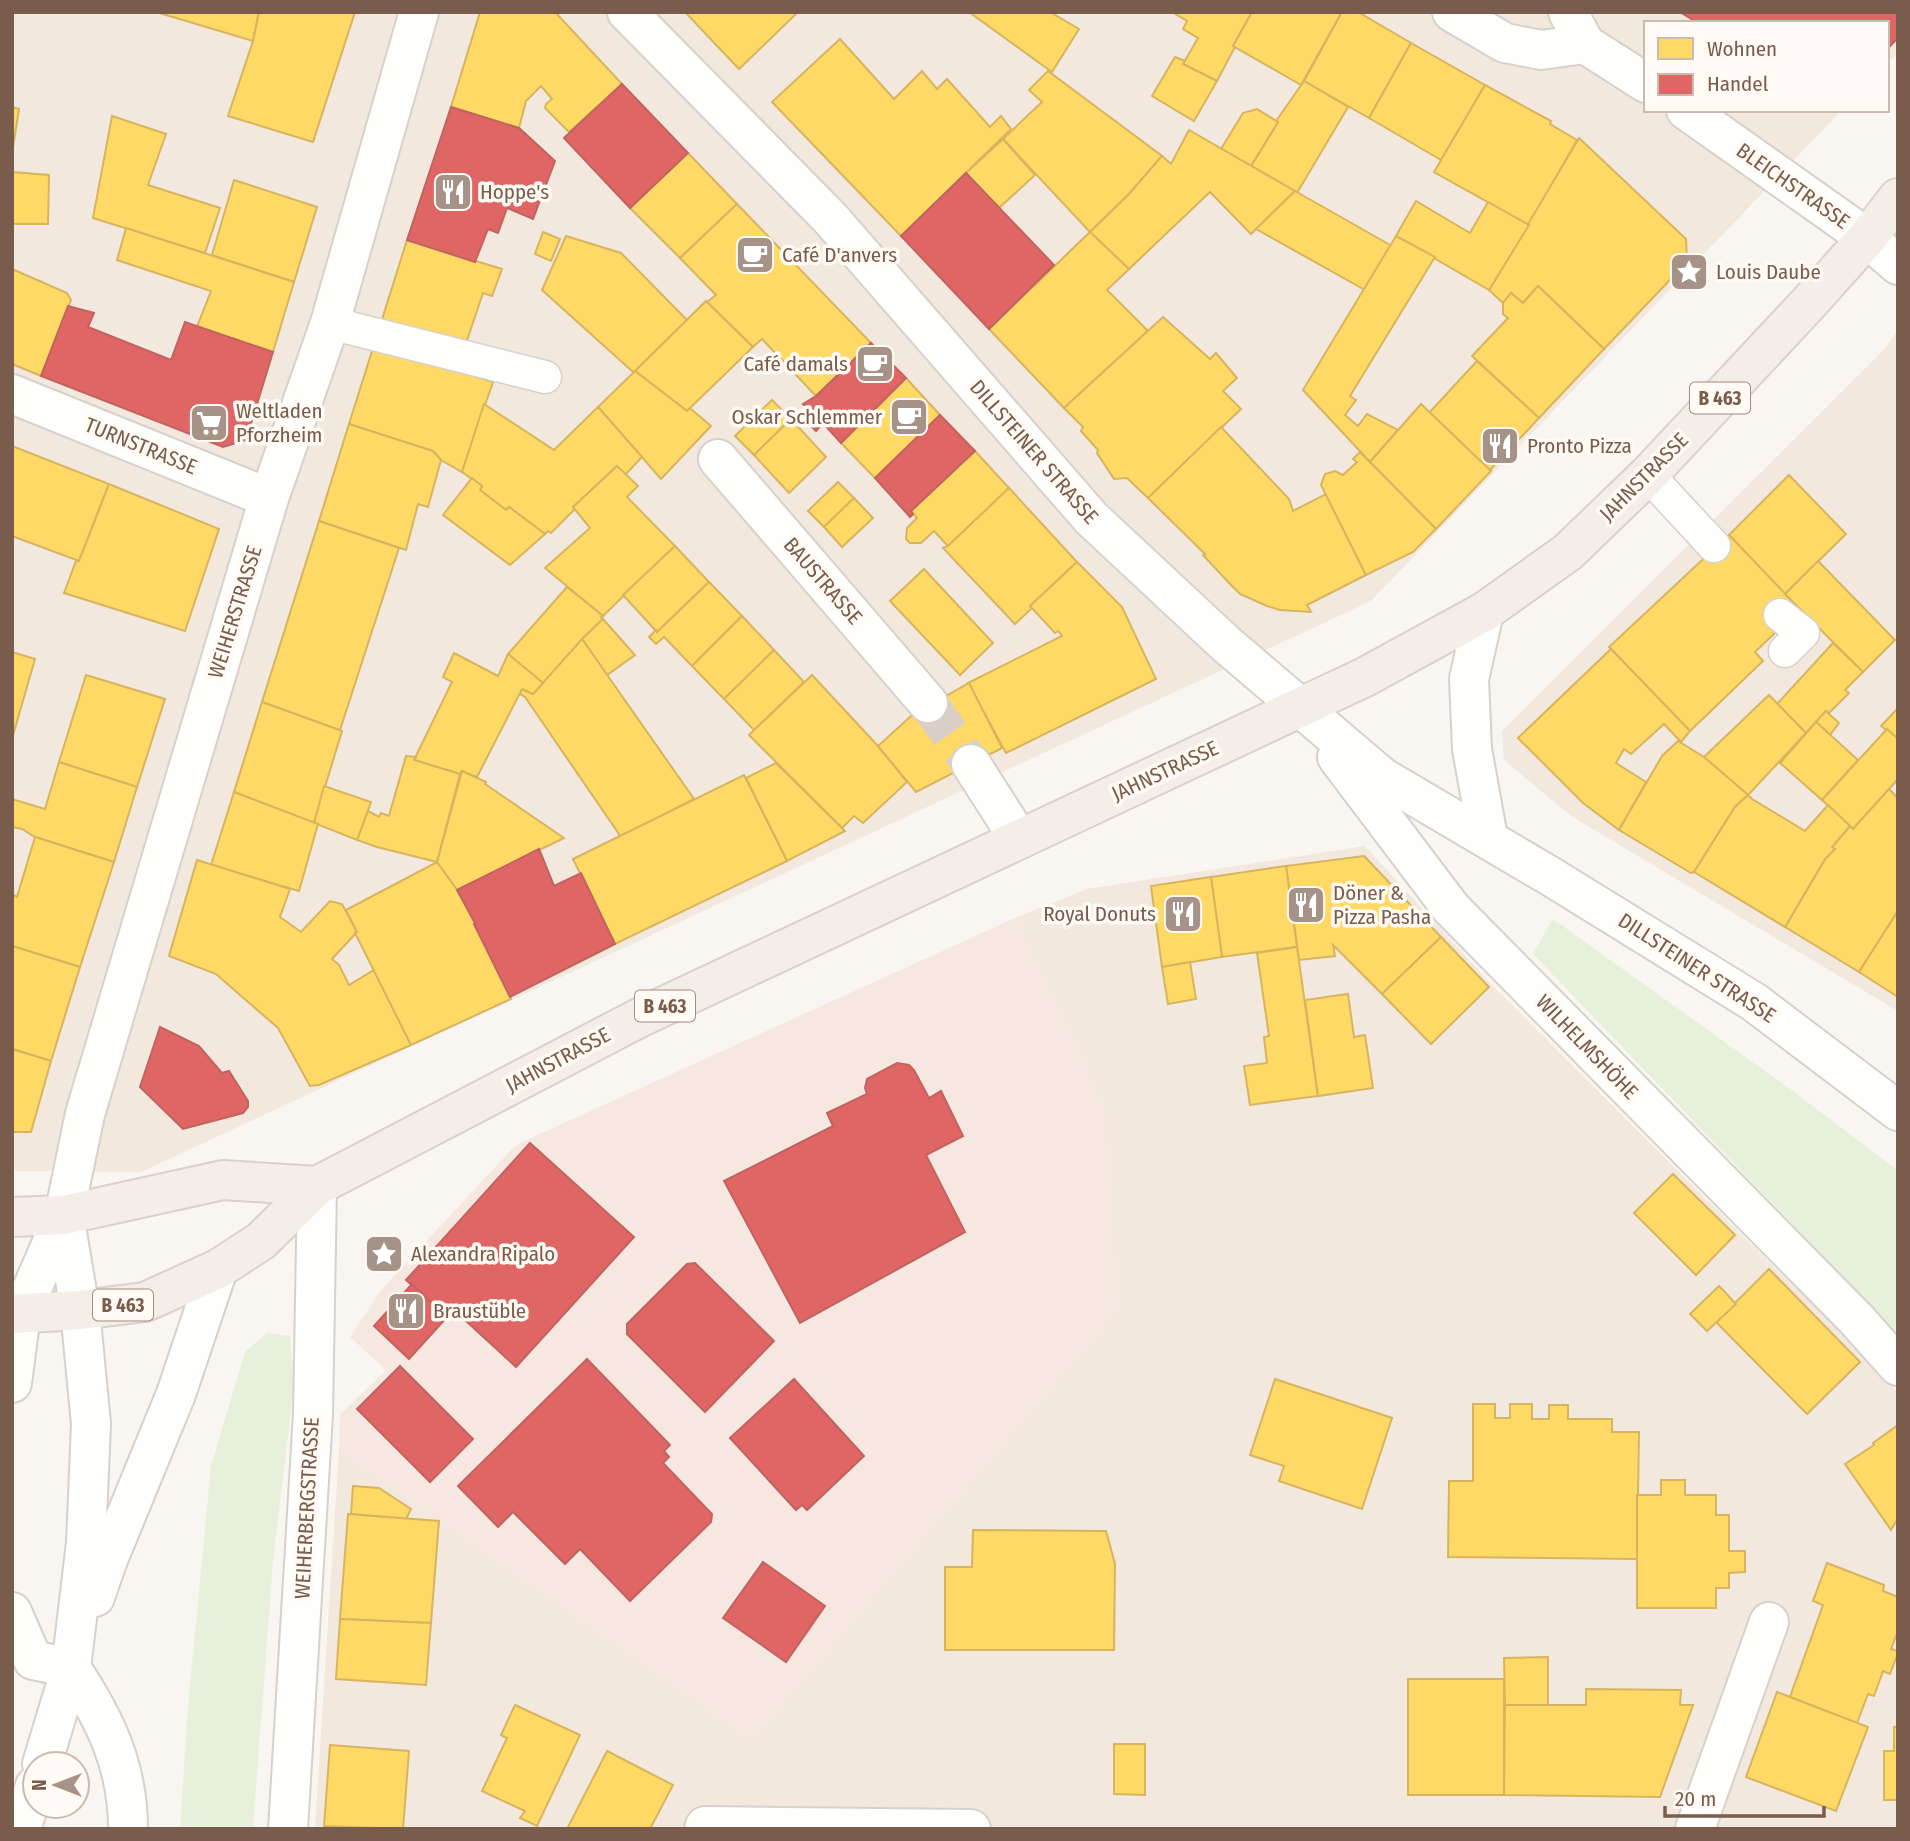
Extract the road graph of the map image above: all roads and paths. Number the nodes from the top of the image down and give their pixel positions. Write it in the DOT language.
graph roads {
  1 [pos="419,12"];
  2 [pos="627,12"];
  3 [pos="1452,12"];
  4 [pos="1576,28"];
  5 [pos="1644,81"];
  6 [pos="1689,112"];
  7 [pos="1898,198"];
  8 [pos="1867,238"];
  9 [pos="1898,265"];
  10 [pos="330,323"];
  11 [pos="545,377"];
  12 [pos="12,394"];
  13 [pos="719,459"];
  14 [pos="1648,475"];
  15 [pos="270,498"];
  16 [pos="1714,546"];
  17 [pos="1484,612"];
  18 [pos="1780,615"];
  19 [pos="1785,651"];
  20 [pos="928,703"];
  21 [pos="1301,707"];
  22 [pos="971,764"];
  23 [pos="1488,838"];
  24 [pos="1019,839"];
  25 [pos="1898,1111"];
  26 [pos="317,1186"];
  27 [pos="64,1215"];
  28 [pos="12,1217"];
  29 [pos="218,1269"];
  30 [pos="80,1310"];
  31 [pos="17,1314"];
  32 [pos="1898,1366"];
  33 [pos="12,1383"];
  34 [pos="12,1612"];
  35 [pos="1769,1622"];
  36 [pos="71,1668"];
  37 [pos="46,1750"];
  38 [pos="704,1827"];
  39 [pos="128,1829"];
  40 [pos="288,1829"];
  41 [pos="971,1829"];
  42 [pos="1695,1829"];
  1 -- 10 [label="street, WEIHERSTRASSE"];
  2 -- 21 [label="street, DILLSTEINER STRASSE"];
  3 -- 4 [label="street"];
  4 -- 5 [label="street"];
  6 -- 8 [label="street, BLEICHSTRASSE"];
  7 -- 8 [label="main road, JAHNSTRASSE / B 463"];
  8 -- 9 [label="street, BLEICHSTRASSE"];
  8 -- 14 [label="main road, JAHNSTRASSE / B 463"];
  10 -- 11 [label="lane"];
  10 -- 15 [label="street, WEIHERSTRASSE"];
  12 -- 15 [label="street, TURNSTRASSE"];
  13 -- 20 [label="street, BAUSTRASSE"];
  14 -- 16 [label="lane"];
  14 -- 17 [label="main road, JAHNSTRASSE / B 463"];
  15 -- 27 [label="street, WEIHERSTRASSE"];
  17 -- 21 [label="main road, JAHNSTRASSE / B 463"];
  17 -- 23 [label="street"];
  18 -- 19 [label="lane"];
  21 -- 23 [label="street, DILLSTEINER STRASSE"];
  21 -- 24 [label="main road, JAHNSTRASSE / B 463"];
  21 -- 32 [label="street, WILHELMSHÖHE"];
  22 -- 24 [label="street"];
  23 -- 25 [label="street, DILLSTEINER STRASSE"];
  24 -- 26 [label="main road, JAHNSTRASSE / B 463"];
  26 -- 27 [label="main road"];
  26 -- 29 [label="main road, JAHNSTRASSE / B 463"];
  26 -- 40 [label="street, WEIHERBERGSTRASSE"];
  27 -- 28 [label="main road"];
  27 -- 30 [label="street"];
  27 -- 31 [label="street"];
  29 -- 30 [label="main road, JAHNSTRASSE / B 463"];
  29 -- 36 [label="street"];
  30 -- 31 [label="main road, JAHNSTRASSE / B 463"];
  30 -- 36 [label="street"];
  31 -- 33 [label="street"];
  34 -- 36 [label="street"];
  35 -- 42 [label="street"];
  36 -- 37 [label="street"];
  36 -- 39 [label="street"];
  38 -- 41 [label="street"];
}
